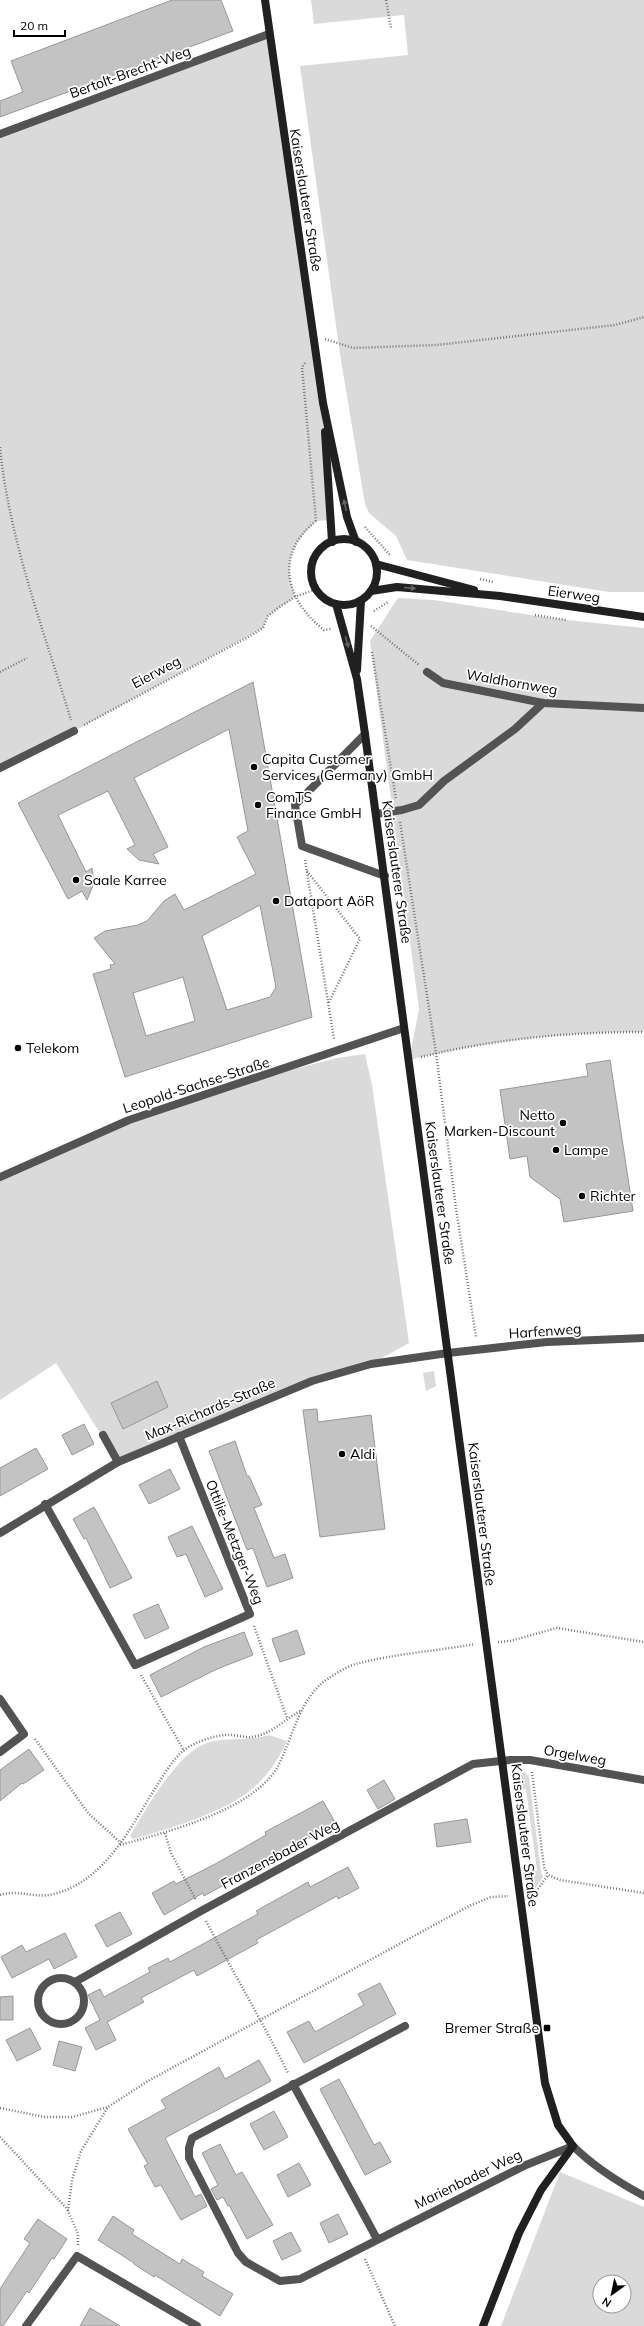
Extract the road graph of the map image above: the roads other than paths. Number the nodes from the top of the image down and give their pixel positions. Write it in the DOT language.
graph roads {
  1 [pos="265,0"];
  2 [pos="269,34"];
  3 [pos="0,134"];
  4 [pos="323,403"];
  5 [pos="332,542"];
  6 [pos="356,542"];
  7 [pos="376,564"];
  8 [pos="372,591"];
  9 [pos="500,596"];
  10 [pos="361,601"];
  11 [pos="336,604"];
  12 [pos="644,617"];
  13 [pos="427,672"];
  14 [pos="357,679"];
  15 [pos="543,703"];
  16 [pos="644,708"];
  17 [pos="74,731"];
  18 [pos="365,734"];
  19 [pos="0,768"];
  20 [pos="376,814"];
  21 [pos="385,876"];
  22 [pos="404,1028"];
  23 [pos="0,1177"];
  24 [pos="644,1338"];
  25 [pos="448,1352"];
  26 [pos="103,1435"];
  27 [pos="179,1436"];
  28 [pos="118,1462"];
  29 [pos="45,1504"];
  30 [pos="0,1533"];
  31 [pos="0,1699"];
  32 [pos="0,1752"];
  33 [pos="502,1760"];
  34 [pos="644,1780"];
  35 [pos="75,1982"];
  36 [pos="405,2026"];
  37 [pos="294,2084"];
  38 [pos="573,2146"];
  39 [pos="644,2196"];
  40 [pos="376,2239"];
  41 [pos="26,2326"];
  42 [pos="197,2326"];
  43 [pos="483,2326"];
  1 -- 2 [label="street, Kaiserslauterer Straße"];
  2 -- 3 [label="street, Bertolt-Brecht-Weg"];
  2 -- 4 [label="street, Kaiserslauterer Straße"];
  4 -- 5 [label="street, Kaiserslauterer Straße"];
  6 -- 4 [label="street, Kaiserslauterer Straße, one-way"];
  5 -- 6 [label="street"];
  5 -- 11 [label="street"];
  6 -- 7 [label="street"];
  7 -- 8 [label="street"];
  7 -- 9 [label="street, Eierweg"];
  8 -- 9 [label="street, Eierweg, one-way"];
  8 -- 10 [label="street"];
  9 -- 12 [label="street, Eierweg"];
  10 -- 11 [label="street"];
  10 -- 14 [label="street, Kaiserslauterer Straße"];
  11 -- 14 [label="street, Kaiserslauterer Straße, one-way"];
  13 -- 15 [label="street, Waldhornweg"];
  14 -- 18 [label="street, Kaiserslauterer Straße"];
  15 -- 16 [label="street, Waldhornweg"];
  15 -- 20 [label="street"];
  17 -- 19 [label="street"];
  18 -- 20 [label="street, Kaiserslauterer Straße"];
  18 -- 21 [label="street"];
  20 -- 21 [label="street, Kaiserslauterer Straße"];
  21 -- 22 [label="street, Kaiserslauterer Straße"];
  22 -- 23 [label="street, Leopold-Sachse-Straße"];
  22 -- 25 [label="street, Kaiserslauterer Straße"];
  24 -- 25 [label="street, Harfenweg"];
  25 -- 27 [label="street, Max-Richards-Straße"];
  25 -- 33 [label="street, Kaiserslauterer Straße"];
  26 -- 28 [label="street"];
  27 -- 28 [label="street, Max-Richards-Straße"];
  27 -- 29 [label="street, Ottilie-Metzger-Weg"];
  28 -- 29 [label="street, Max-Richards-Straße"];
  29 -- 30 [label="street, Max-Richards-Straße"];
  31 -- 32 [label="street"];
  33 -- 34 [label="street, Orgelweg"];
  33 -- 35 [label="street, Franzensbader Weg"];
  33 -- 38 [label="street, Kaiserslauterer Straße"];
  35 -- 35 [label="street"];
  36 -- 37 [label="street, Marienbader Weg"];
  37 -- 40 [label="street"];
  37 -- 40 [label="street, Marienbader Weg"];
  38 -- 39 [label="street"];
  38 -- 40 [label="street, Marienbader Weg"];
  38 -- 43 [label="street"];
  41 -- 42 [label="street"];
}
